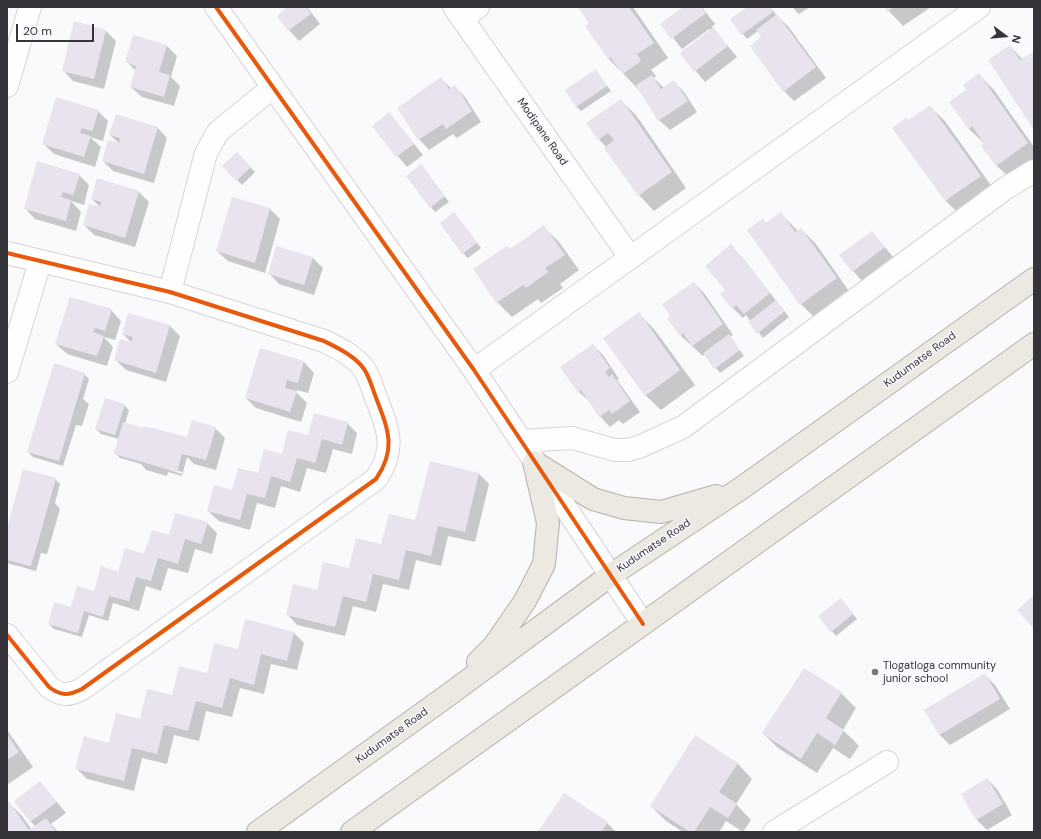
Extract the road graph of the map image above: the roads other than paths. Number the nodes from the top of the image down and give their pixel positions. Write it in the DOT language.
graph roads {
  1 [pos="30,7"];
  2 [pos="216,7"];
  3 [pos="979,7"];
  4 [pos="465,11"];
  5 [pos="7,86"];
  6 [pos="274,87"];
  7 [pos="1034,171"];
  8 [pos="7,253"];
  9 [pos="630,257"];
  10 [pos="40,262"];
  11 [pos="1034,279"];
  12 [pos="170,292"];
  13 [pos="1034,344"];
  14 [pos="474,370"];
  15 [pos="7,372"];
  16 [pos="520,441"];
  17 [pos="534,462"];
  18 [pos="743,487"];
  19 [pos="610,575"];
  20 [pos="643,624"];
  21 [pos="7,635"];
  22 [pos="447,696"];
  23 [pos="887,762"];
  24 [pos="258,832"];
  25 [pos="352,832"];
  26 [pos="774,832"];
  1 -- 5 [label="street"];
  2 -- 6 [label="street"];
  3 -- 9 [label="street"];
  4 -- 9 [label="street, Modipane Road"];
  6 -- 12 [label="street"];
  6 -- 14 [label="street"];
  7 -- 16 [label="street"];
  8 -- 10 [label="street"];
  9 -- 14 [label="street"];
  10 -- 12 [label="street"];
  10 -- 15 [label="street"];
  11 -- 18 [label="main road, Kudumatse Road"];
  12 -- 21 [label="street"];
  13 -- 20 [label="main road"];
  14 -- 16 [label="street"];
  16 -- 17 [label="street"];
  17 -- 18 [label="main road"];
  17 -- 19 [label="street"];
  17 -- 22 [label="main road"];
  18 -- 19 [label="main road, Kudumatse Road"];
  19 -- 20 [label="street"];
  19 -- 22 [label="main road, Kudumatse Road"];
  20 -- 25 [label="main road"];
  22 -- 24 [label="main road, Kudumatse Road"];
  23 -- 26 [label="street"];
}
